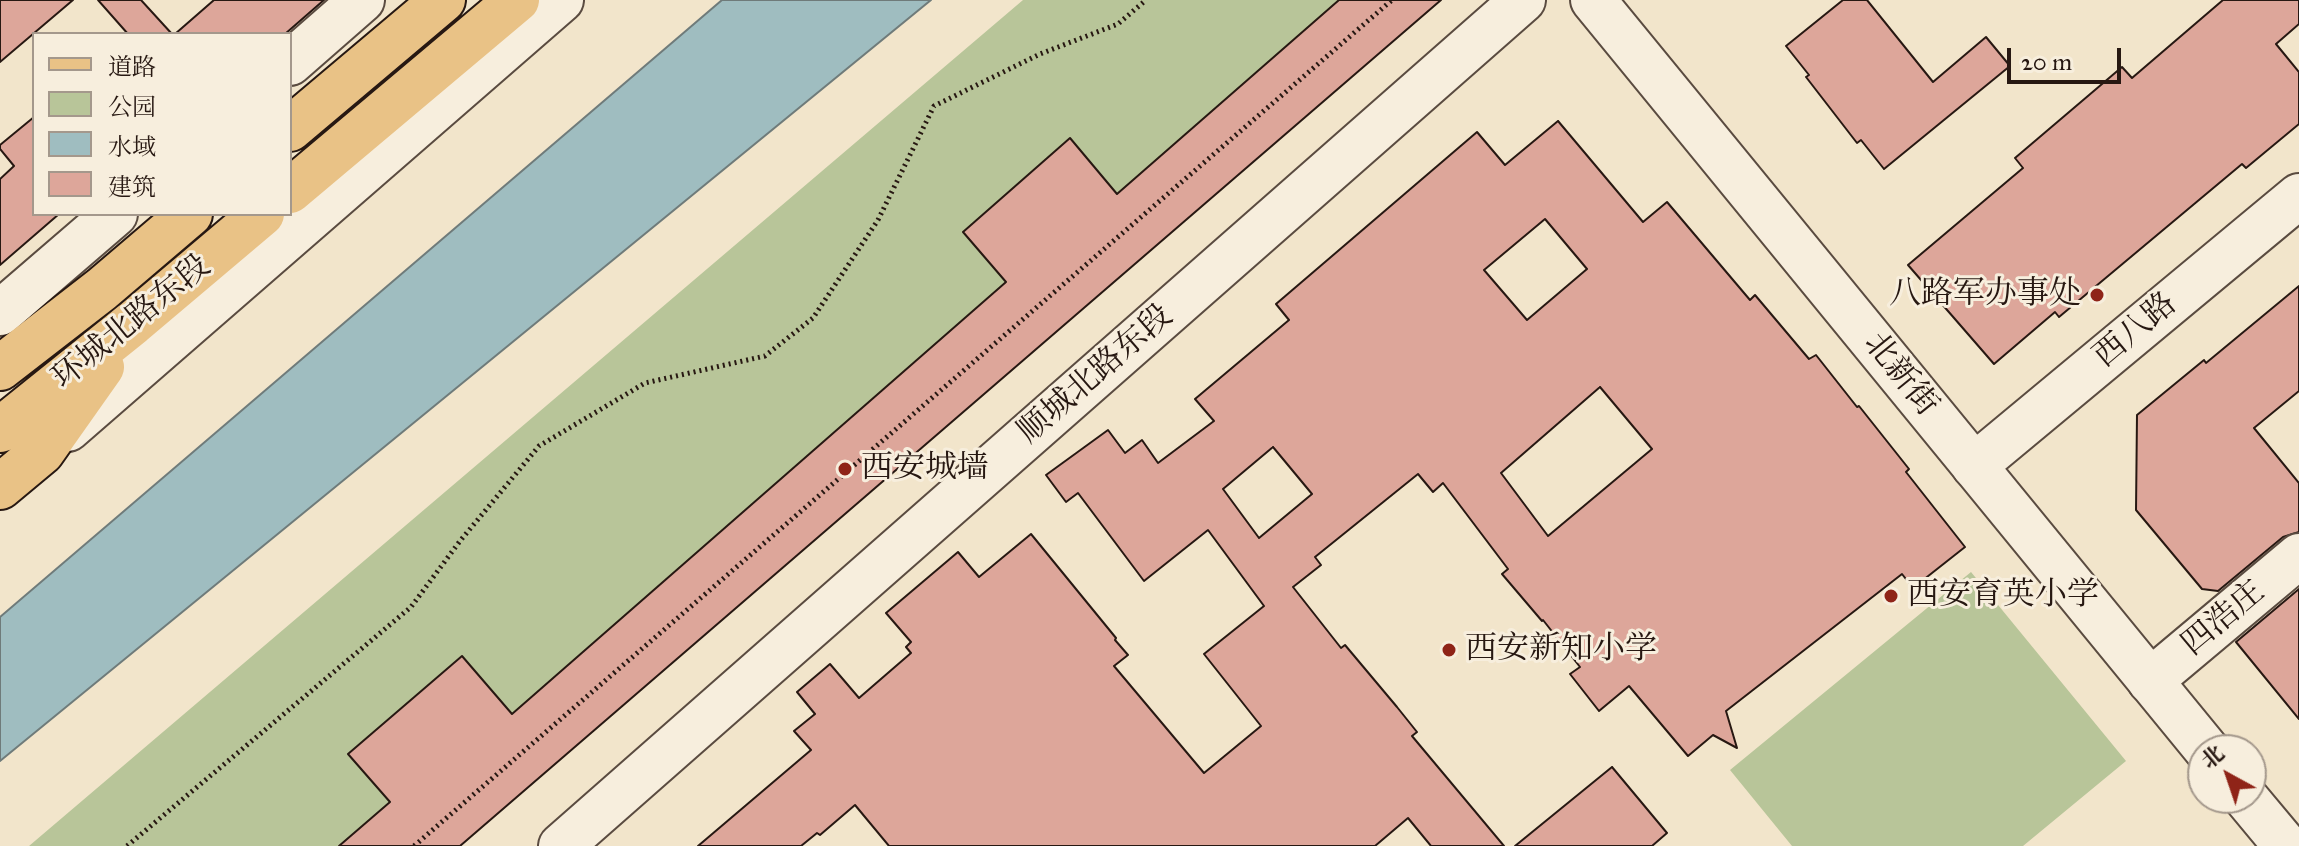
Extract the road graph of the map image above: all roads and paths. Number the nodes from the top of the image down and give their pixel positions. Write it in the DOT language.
graph roads {
  1 [pos="362,0"];
  2 [pos="443,0"];
  3 [pos="517,0"];
  4 [pos="561,0"];
  5 [pos="1146,0"];
  6 [pos="1392,0"];
  7 [pos="1523,0"];
  8 [pos="1593,0"];
  9 [pos="292,61"];
  10 [pos="292,127"];
  11 [pos="292,189"];
  12 [pos="2299,196"];
  13 [pos="113,216"];
  14 [pos="188,216"];
  15 [pos="260,216"];
  16 [pos="102,289"];
  17 [pos="0,313"];
  18 [pos="133,323"];
  19 [pos="0,337"];
  20 [pos="0,368"];
  21 [pos="0,430"];
  22 [pos="42,452"];
  23 [pos="1974,466"];
  24 [pos="0,487"];
  25 [pos="2299,556"];
  26 [pos="2150,681"];
  27 [pos="2194,734"];
  28 [pos="2259,814"];
  29 [pos="127,846"];
  30 [pos="414,846"];
  31 [pos="561,846"];
  32 [pos="2286,846"];
  1 -- 9 [label="street"];
  2 -- 10 [label="main road"];
  3 -- 11 [label="main road"];
  4 -- 22 [label="street"];
  5 -- 29 [label="path"];
  6 -- 30 [label="path"];
  7 -- 31 [label="street, 顺城北路东段"];
  8 -- 23 [label="street, 北新街"];
  12 -- 23 [label="street, 西八路"];
  13 -- 17 [label="street"];
  14 -- 16 [label="main road, 环城北路东段"];
  15 -- 18 [label="main road, 环城北路东段"];
  16 -- 19 [label="main road"];
  16 -- 20 [label="main road, 环城北路东段"];
  18 -- 21 [label="main road, 环城北路东段"];
  18 -- 22 [label="main road"];
  22 -- 24 [label="main road"];
  23 -- 26 [label="street, 北新街"];
  25 -- 26 [label="street, 四浩庄"];
  26 -- 27 [label="street, 北新街"];
  28 -- 32 [label="street"];
}
